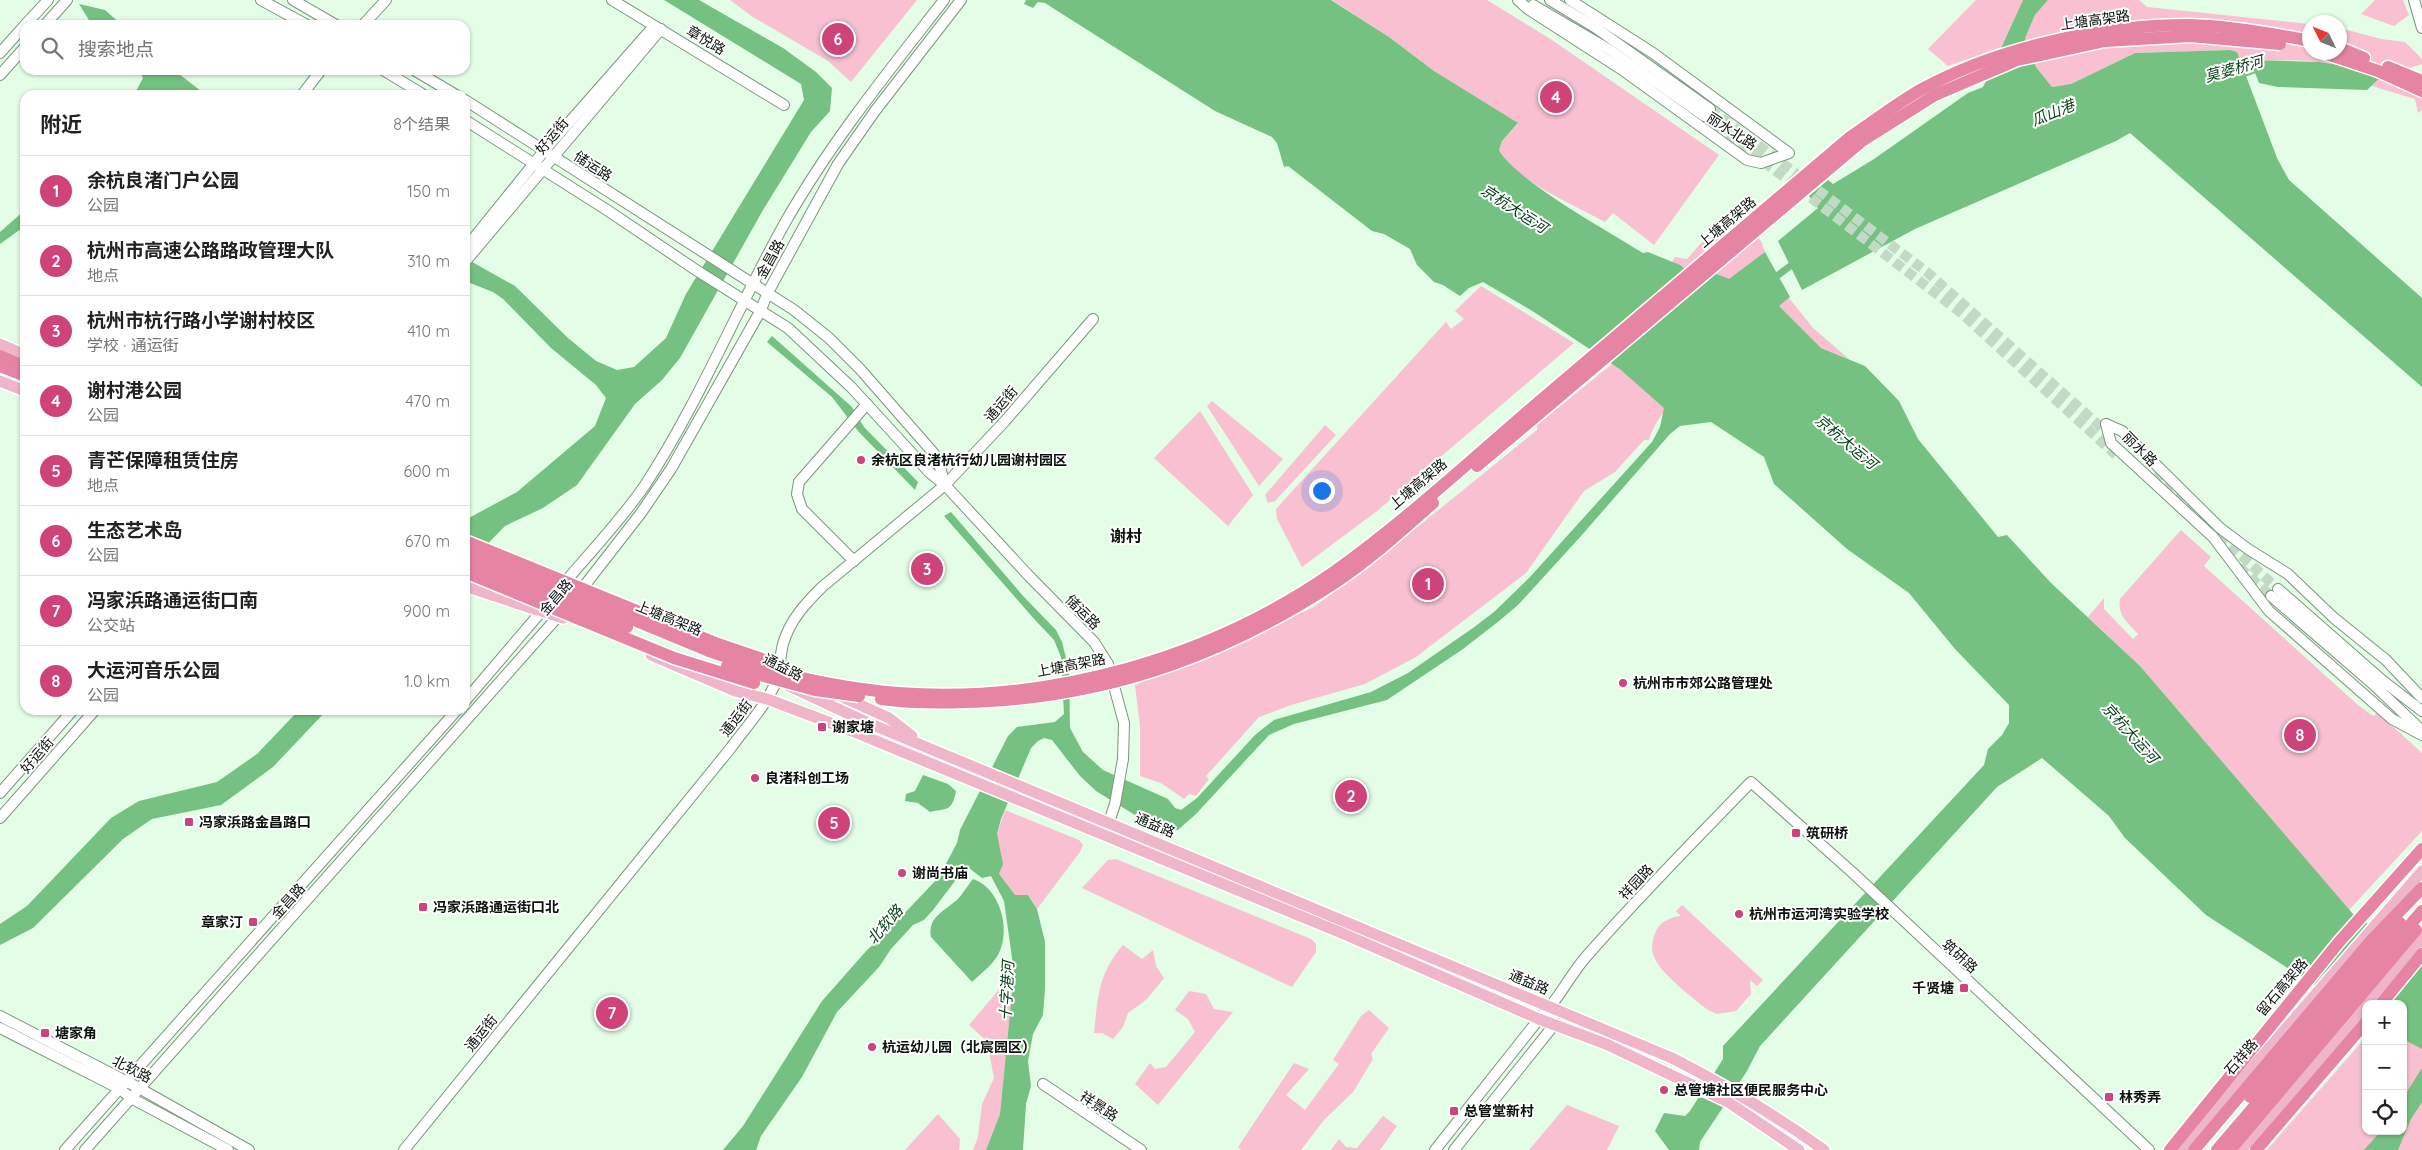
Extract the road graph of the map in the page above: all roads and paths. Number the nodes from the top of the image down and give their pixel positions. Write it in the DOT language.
graph roads {
  1 [pos="48,0"];
  2 [pos="67,0"];
  3 [pos="261,0"];
  4 [pos="293,0"];
  5 [pos="386,0"];
  6 [pos="612,0"];
  7 [pos="944,0"];
  8 [pos="961,0"];
  9 [pos="1518,0"];
  10 [pos="1524,0"];
  11 [pos="1550,0"];
  12 [pos="1570,0"];
  13 [pos="2414,0"];
  14 [pos="30,20"];
  15 [pos="49,20"];
  16 [pos="299,20"];
  17 [pos="327,20"];
  18 [pos="368,20"];
  19 [pos="658,27"];
  20 [pos="2422,28"];
  21 [pos="20,31"];
  22 [pos="2302,40"];
  23 [pos="2302,48"];
  24 [pos="2347,51"];
  25 [pos="0,53"];
  26 [pos="20,53"];
  27 [pos="2345,60"];
  28 [pos="0,75"];
  29 [pos="317,75"];
  30 [pos="390,75"];
  31 [pos="422,75"];
  32 [pos="2422,81"];
  33 [pos="306,90"];
  34 [pos="416,90"];
  35 [pos="448,90"];
  36 [pos="2422,91"];
  37 [pos="470,103"];
  38 [pos="784,104"];
  39 [pos="470,123"];
  40 [pos="548,154"];
  41 [pos="539,166"];
  42 [pos="470,252"];
  43 [pos="754,284"];
  44 [pos="767,294"];
  45 [pos="745,300"];
  46 [pos="761,310"];
  47 [pos="1092,318"];
  48 [pos="0,344"];
  49 [pos="20,353"];
  50 [pos="0,356"];
  51 [pos="20,364"];
  52 [pos="0,366"];
  53 [pos="20,374"];
  54 [pos="0,381"];
  55 [pos="20,389"];
  56 [pos="867,404"];
  57 [pos="945,485"];
  58 [pos="470,538"];
  59 [pos="470,543"];
  60 [pos="470,546"];
  61 [pos="487,549"];
  62 [pos="470,552"];
  63 [pos="854,561"];
  64 [pos="470,570"];
  65 [pos="470,570"];
  66 [pos="565,582"];
  67 [pos="470,588"];
  68 [pos="582,589"];
  69 [pos="542,612"];
  70 [pos="558,616"];
  71 [pos="780,667"];
  72 [pos="776,680"];
  73 [pos="871,690"];
  74 [pos="470,695"];
  75 [pos="2422,698"];
  76 [pos="767,699"];
  77 [pos="2422,711"];
  78 [pos="69,715"];
  79 [pos="91,715"];
  80 [pos="453,715"];
  81 [pos="2422,731"];
  82 [pos="2422,735"];
  83 [pos="924,745"];
  84 [pos="1752,782"];
  85 [pos="0,793"];
  86 [pos="0,818"];
  87 [pos="1109,822"];
  88 [pos="2422,849"];
  89 [pos="2422,871"];
  90 [pos="2422,888"];
  91 [pos="2422,896"];
  92 [pos="2422,911"];
  93 [pos="2422,922"];
  94 [pos="2422,938"];
  95 [pos="2422,954"];
  96 [pos="2369,1000"];
  97 [pos="2384,1000"];
  98 [pos="1551,1008"];
  99 [pos="2362,1009"];
  100 [pos="0,1016"];
  101 [pos="1539,1019"];
  102 [pos="1554,1025"];
  103 [pos="2362,1027"];
  104 [pos="0,1028"];
  105 [pos="1043,1084"];
  106 [pos="123,1086"];
  107 [pos="139,1088"];
  108 [pos="131,1098"];
  109 [pos="65,1150"];
  110 [pos="85,1150"];
  111 [pos="228,1150"];
  112 [pos="249,1150"];
  113 [pos="404,1150"];
  114 [pos="1141,1150"];
  115 [pos="1434,1150"];
  116 [pos="1454,1150"];
  117 [pos="1799,1150"];
  118 [pos="1824,1150"];
  119 [pos="2149,1150"];
  120 [pos="2170,1150"];
  121 [pos="2181,1150"];
  122 [pos="2194,1150"];
  123 [pos="2205,1150"];
  124 [pos="2217,1150"];
  125 [pos="2230,1150"];
  126 [pos="2241,1150"];
  127 [pos="2256,1150"];
  1 -- 14 [label="street"];
  2 -- 15 [label="street"];
  3 -- 16 [label="street"];
  4 -- 17 [label="street"];
  5 -- 18 [label="street"];
  6 -- 19 [label="street, 章悦路"];
  7 -- 43 [label="street, 金昌路"];
  8 -- 44 [label="street, 金昌路"];
  9 -- 12 [label="street, 丽水北路"];
  10 -- 11 [label="street, 丽水北路"];
  13 -- 20 [label="street"];
  19 -- 38 [label="street, 章悦路"];
  19 -- 40 [label="street, 好运街"];
  21 -- 25 [label="street"];
  22 -- 73 [label="highway, 上塘高架路, bridge"];
  23 -- 64 [label="highway, 上塘高架路, bridge"];
  24 -- 32 [label="highway"];
  26 -- 28 [label="street"];
  27 -- 36 [label="highway"];
  29 -- 33 [label="street"];
  30 -- 34 [label="street"];
  31 -- 35 [label="street"];
  37 -- 40 [label="street, 储运路"];
  39 -- 41 [label="street, 储运路"];
  40 -- 41 [label="street, 好运街"];
  40 -- 43 [label="street, 储运路"];
  41 -- 42 [label="street, 好运街"];
  41 -- 45 [label="street, 储运路"];
  43 -- 44 [label="street, 储运路"];
  43 -- 45 [label="street, 金昌路"];
  44 -- 46 [label="street, 金昌路"];
  44 -- 57 [label="street, 储运路"];
  45 -- 46 [label="street, 储运路"];
  45 -- 66 [label="street, 金昌路"];
  46 -- 56 [label="street, 储运路"];
  46 -- 68 [label="street, 金昌路"];
  47 -- 57 [label="street, 通运街"];
  48 -- 49 [label="main road"];
  50 -- 51 [label="highway"];
  52 -- 53 [label="highway"];
  54 -- 55 [label="main road"];
  56 -- 57 [label="street, 储运路"];
  56 -- 63 [label="street"];
  57 -- 63 [label="street, 通运街"];
  57 -- 87 [label="street, 储运路"];
  58 -- 61 [label="main road"];
  59 -- 73 [label="highway, bridge"];
  60 -- 61 [label="main road"];
  61 -- 66 [label="main road"];
  62 -- 73 [label="highway, 上塘高架路, bridge"];
  63 -- 71 [label="street, 通运街"];
  65 -- 69 [label="main road"];
  66 -- 68 [label="main road"];
  66 -- 69 [label="street, 金昌路"];
  67 -- 69 [label="main road"];
  68 -- 70 [label="street, 金昌路"];
  68 -- 71 [label="main road"];
  68 -- 72 [label="main road, 通益路"];
  69 -- 70 [label="main road"];
  69 -- 74 [label="street, 金昌路"];
  70 -- 76 [label="main road"];
  70 -- 107 [label="street, 金昌路"];
  71 -- 72 [label="street, 通运街"];
  71 -- 83 [label="main road"];
  72 -- 76 [label="street, 通运街"];
  72 -- 83 [label="main road, 通益路"];
  75 -- 82 [label="street, 丽水路"];
  76 -- 101 [label="main road"];
  76 -- 113 [label="street, 通运街"];
  77 -- 81 [label="street"];
  78 -- 85 [label="street, 好运街"];
  79 -- 86 [label="street, 好运街"];
  80 -- 106 [label="street, 金昌路"];
  83 -- 87 [label="main road, 通益路"];
  84 -- 98 [label="street, 祥园路"];
  84 -- 119 [label="street, 筑研路"];
  87 -- 98 [label="main road, 通益路"];
  88 -- 120 [label="highway, 留石高架路"];
  89 -- 121 [label="main road, 石祥路"];
  90 -- 122 [label="highway"];
  91 -- 123 [label="highway"];
  92 -- 124 [label="highway"];
  93 -- 125 [label="highway"];
  94 -- 96 [label="main road"];
  95 -- 97 [label="highway"];
  98 -- 101 [label="street, 祥园路"];
  98 -- 102 [label="street"];
  98 -- 118 [label="main road, 通益路"];
  99 -- 126 [label="main road"];
  100 -- 106 [label="street, 北软路"];
  101 -- 102 [label="main road"];
  101 -- 115 [label="street, 祥园路"];
  102 -- 116 [label="street"];
  102 -- 117 [label="main road"];
  103 -- 127 [label="highway"];
  104 -- 106 [label="street, 北软路"];
  105 -- 114 [label="street, 祥景路"];
  106 -- 107 [label="street, 北软路"];
  106 -- 108 [label="street, 北软路"];
  106 -- 109 [label="street, 金昌路"];
  107 -- 108 [label="street, 金昌路"];
  107 -- 112 [label="street, 北软路"];
  108 -- 110 [label="street, 金昌路"];
  108 -- 111 [label="street, 北软路"];
}
